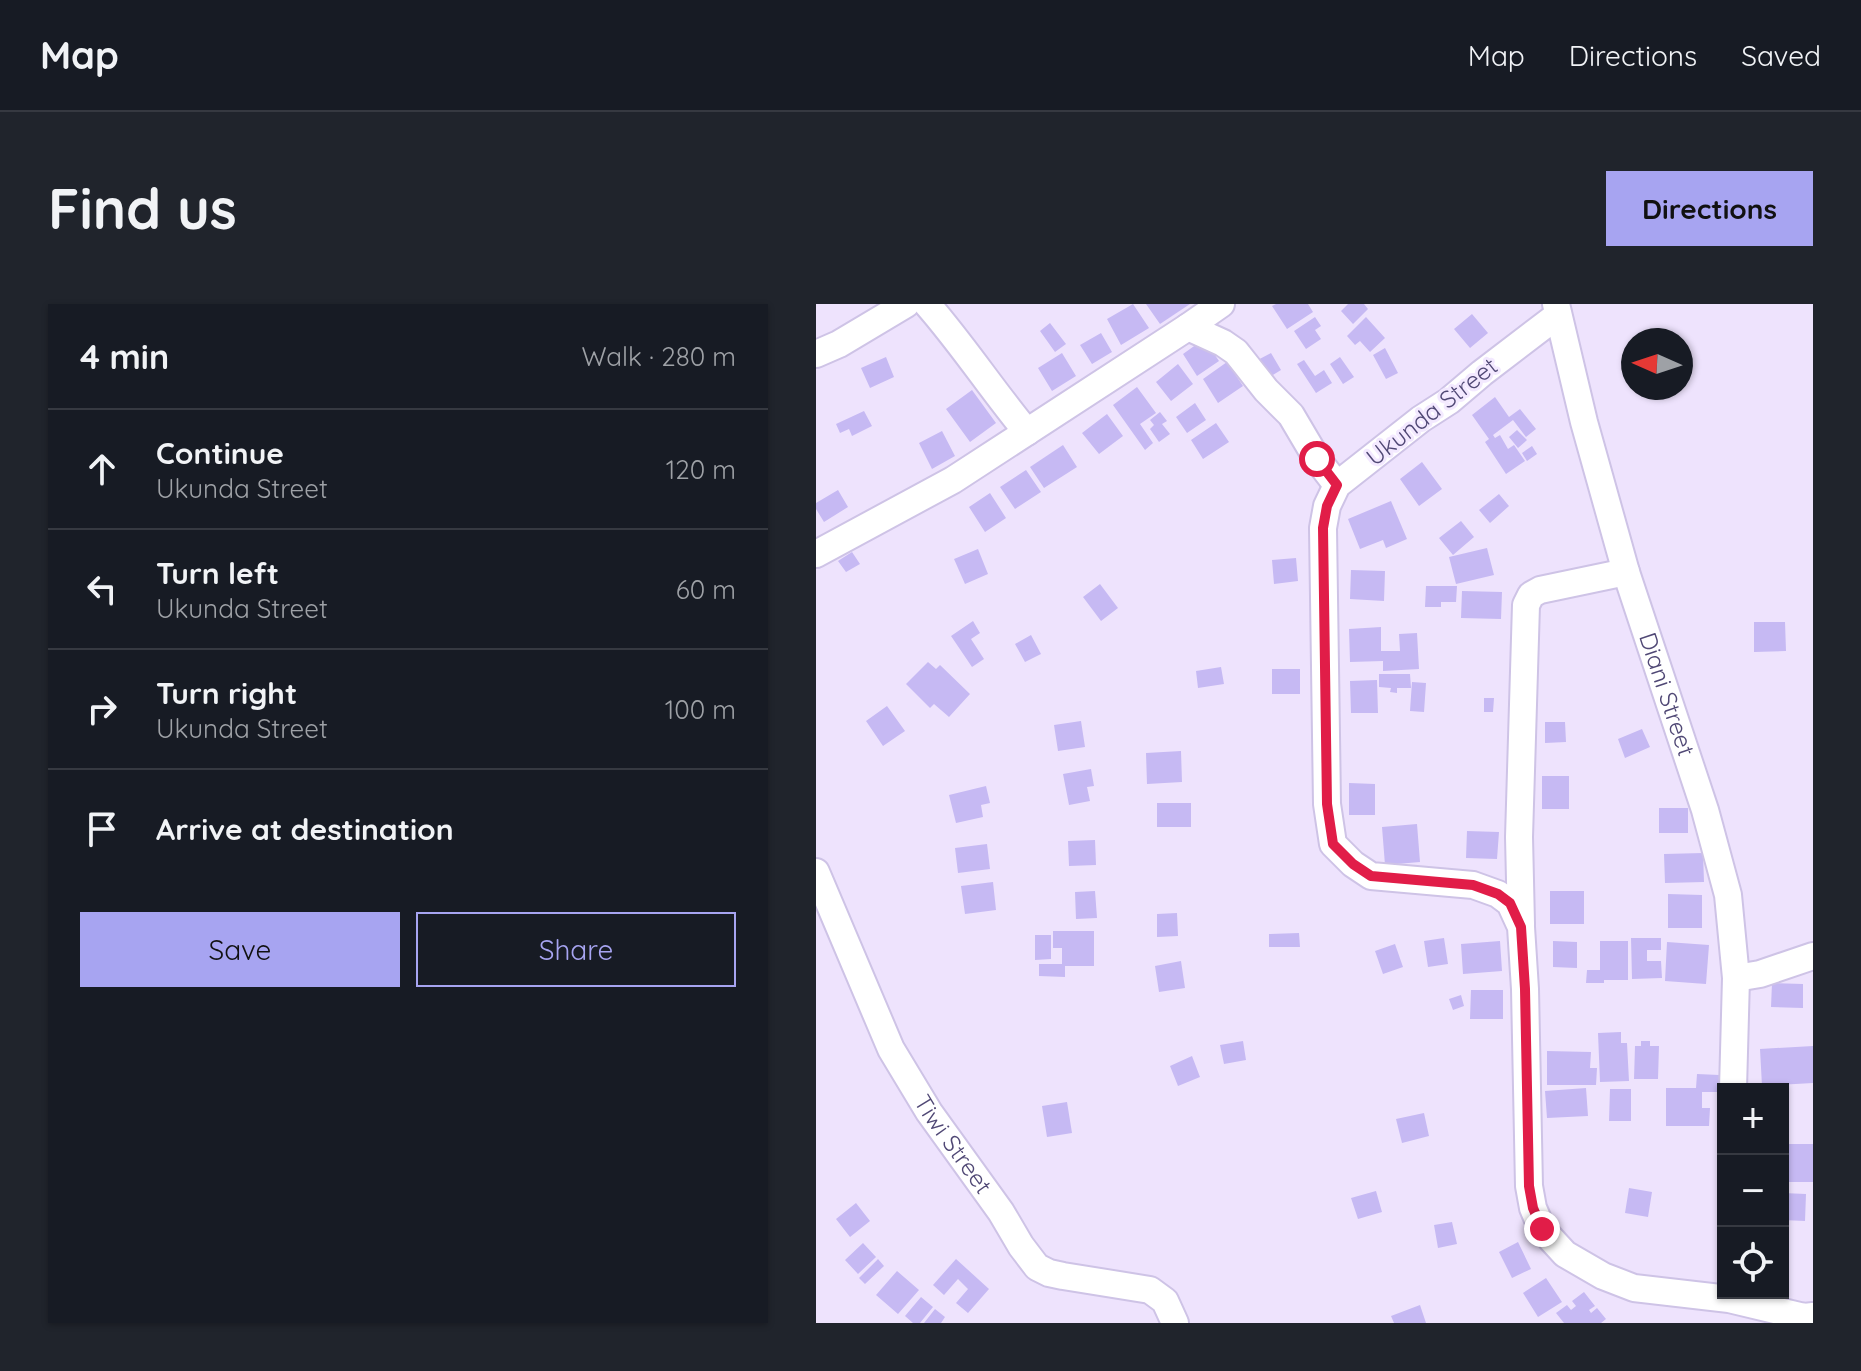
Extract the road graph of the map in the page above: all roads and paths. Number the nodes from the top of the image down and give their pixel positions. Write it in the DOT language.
graph roads {
  1 [pos="906,304"];
  2 [pos="927,304"];
  3 [pos="1221,304"];
  4 [pos="1557,310"];
  5 [pos="1188,327"];
  6 [pos="816,354"];
  7 [pos="1027,432"];
  8 [pos="1337,485"];
  9 [pos="816,554"];
  10 [pos="1626,572"];
  11 [pos="816,872"];
  12 [pos="1521,927"];
  13 [pos="1813,956"];
  14 [pos="1736,978"];
  15 [pos="1733,1083"];
  16 [pos="1717,1295"];
  17 [pos="1741,1299"];
  18 [pos="1808,1318"];
  19 [pos="1175,1323"];
  1 -- 6 [label="street"];
  2 -- 7 [label="street"];
  3 -- 5 [label="street"];
  4 -- 8 [label="street, Ukunda Street"];
  4 -- 10 [label="street, Diani Street"];
  5 -- 7 [label="street"];
  5 -- 8 [label="street"];
  7 -- 9 [label="street"];
  8 -- 12 [label="street"];
  10 -- 12 [label="street"];
  10 -- 14 [label="street, Diani Street"];
  11 -- 19 [label="street, Tiwi Street"];
  12 -- 16 [label="street"];
  13 -- 14 [label="street"];
  14 -- 15 [label="street, Diani Street"];
  17 -- 18 [label="street"];
}
